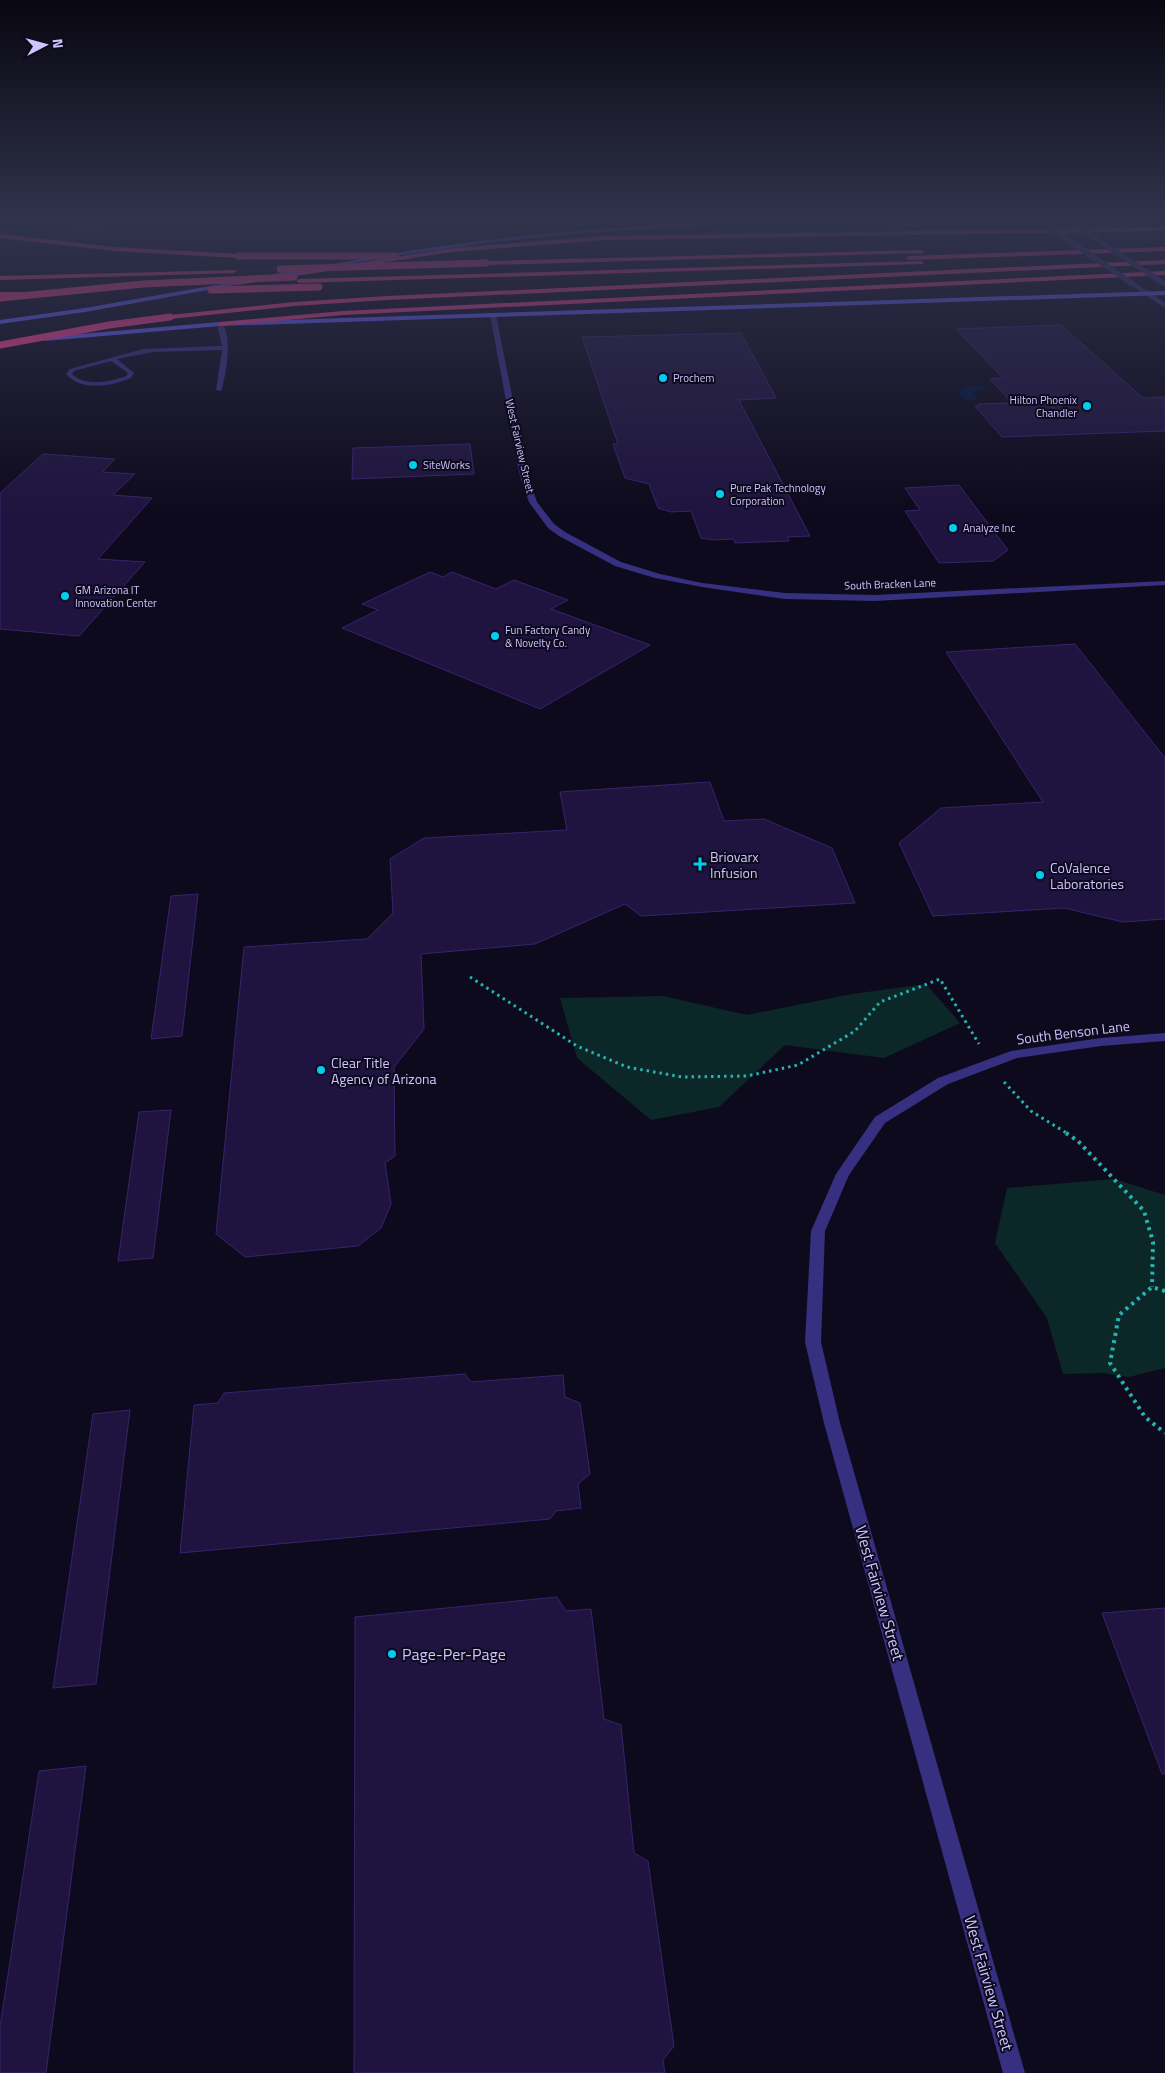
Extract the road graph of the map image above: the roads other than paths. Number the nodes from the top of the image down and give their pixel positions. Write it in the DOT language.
graph roads {
  1 [pos="23,319"];
  2 [pos="158,319"];
  3 [pos="274,319"];
  4 [pos="380,319"];
  5 [pos="494,319"];
  6 [pos="0,322"];
  7 [pos="220,324"];
  8 [pos="0,344"];
  9 [pos="225,348"];
  10 [pos="113,359"];
  11 [pos="218,390"];
  12 [pos="618,564"];
  13 [pos="1165,582"];
  14 [pos="1165,1037"];
  15 [pos="880,1120"];
  16 [pos="1014,2073"];
  1 -- 6 [label="main road"];
  2 -- 8 [label="highway, bridge"];
  3 -- 7 [label="highway"];
  4 -- 7 [label="main road"];
  5 -- 12 [label="street, West Fairview Street"];
  7 -- 8 [label="main road"];
  7 -- 9 [label="street"];
  9 -- 10 [label="street"];
  9 -- 11 [label="street"];
  10 -- 10 [label="street"];
  12 -- 13 [label="street, South Bracken Lane"];
  14 -- 15 [label="street, South Benson Lane"];
  15 -- 16 [label="street, West Fairview Street"];
}
